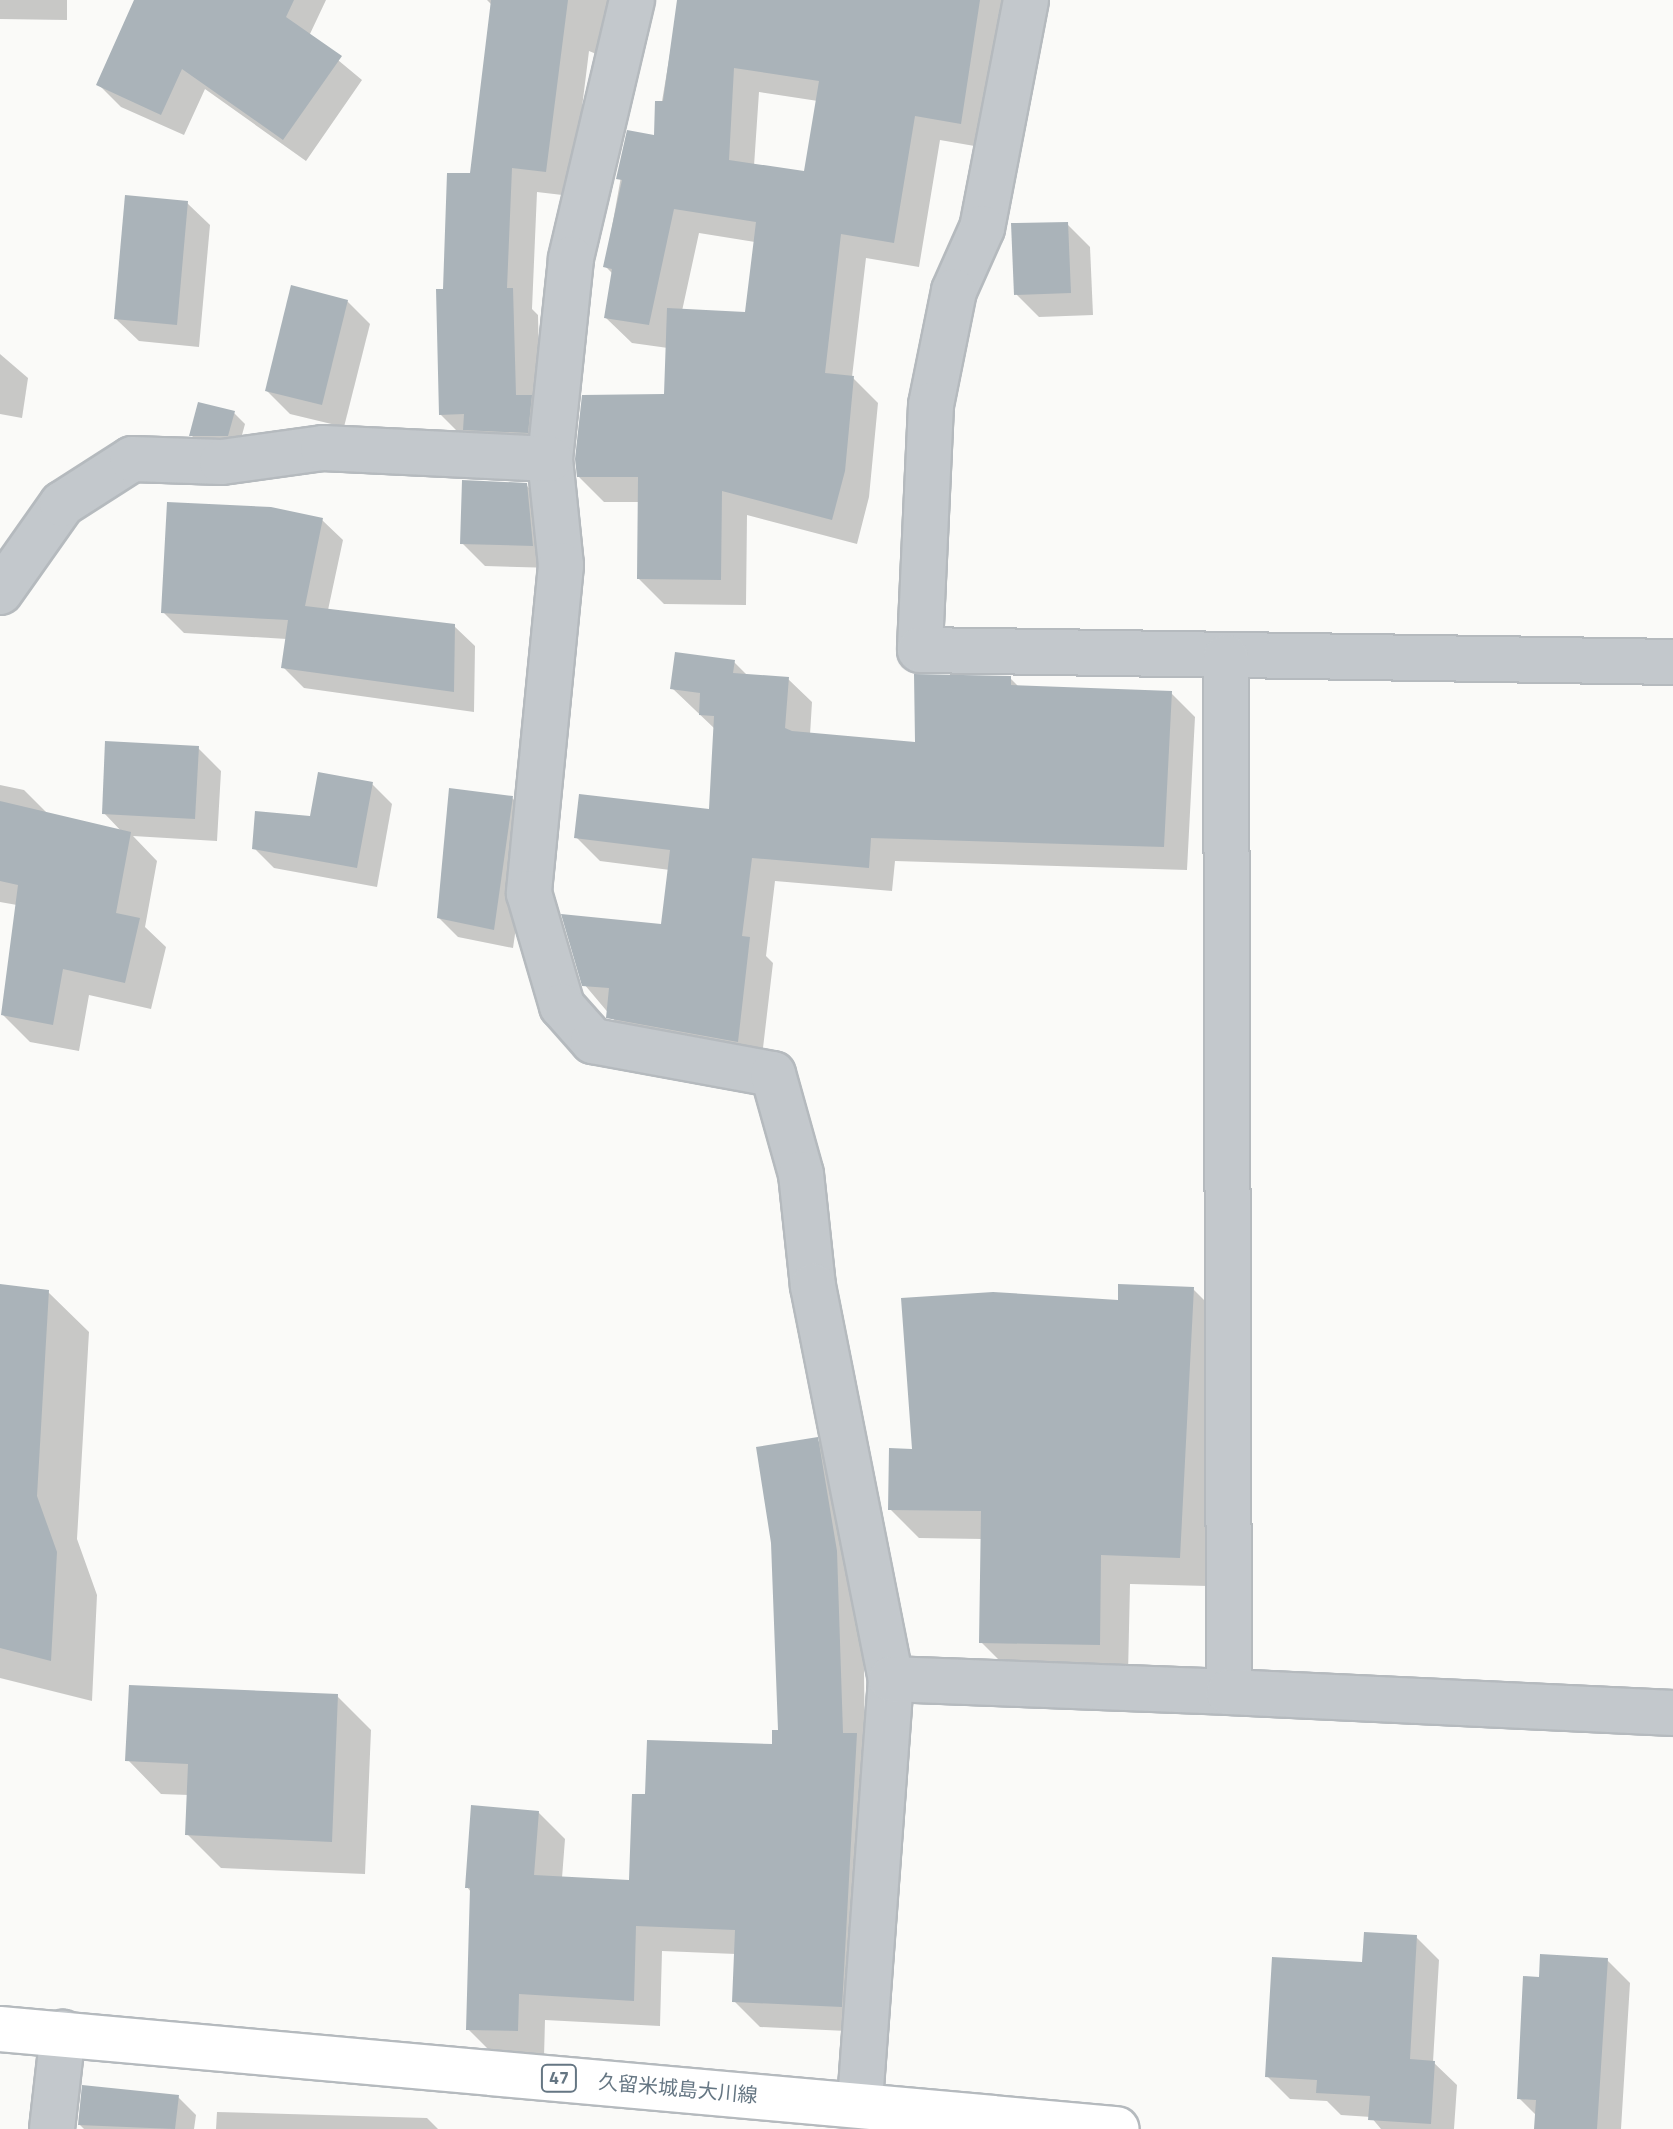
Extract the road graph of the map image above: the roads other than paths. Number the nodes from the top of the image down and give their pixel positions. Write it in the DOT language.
graph roads {
  1 [pos="632,0"];
  2 [pos="1026,0"];
  3 [pos="550,459"];
  4 [pos="0,592"];
  5 [pos="1226,657"];
  6 [pos="1673,662"];
  7 [pos="891,1679"];
  8 [pos="1229,1692"];
  9 [pos="1673,1713"];
  10 [pos="0,2029"];
  11 [pos="63,2033"];
  12 [pos="860,2105"];
  13 [pos="52,2129"];
  14 [pos="1117,2129"];
  1 -- 3 [label="street"];
  2 -- 5 [label="street"];
  3 -- 4 [label="street"];
  3 -- 7 [label="street"];
  5 -- 6 [label="street"];
  5 -- 8 [label="street"];
  7 -- 8 [label="street"];
  7 -- 12 [label="street"];
  8 -- 9 [label="street"];
  10 -- 11 [label="main road, 久留米城島大川線 / 47"];
  11 -- 12 [label="main road, 久留米城島大川線 / 47"];
  11 -- 13 [label="street"];
  12 -- 14 [label="main road, 久留米城島大川線 / 47"];
}
